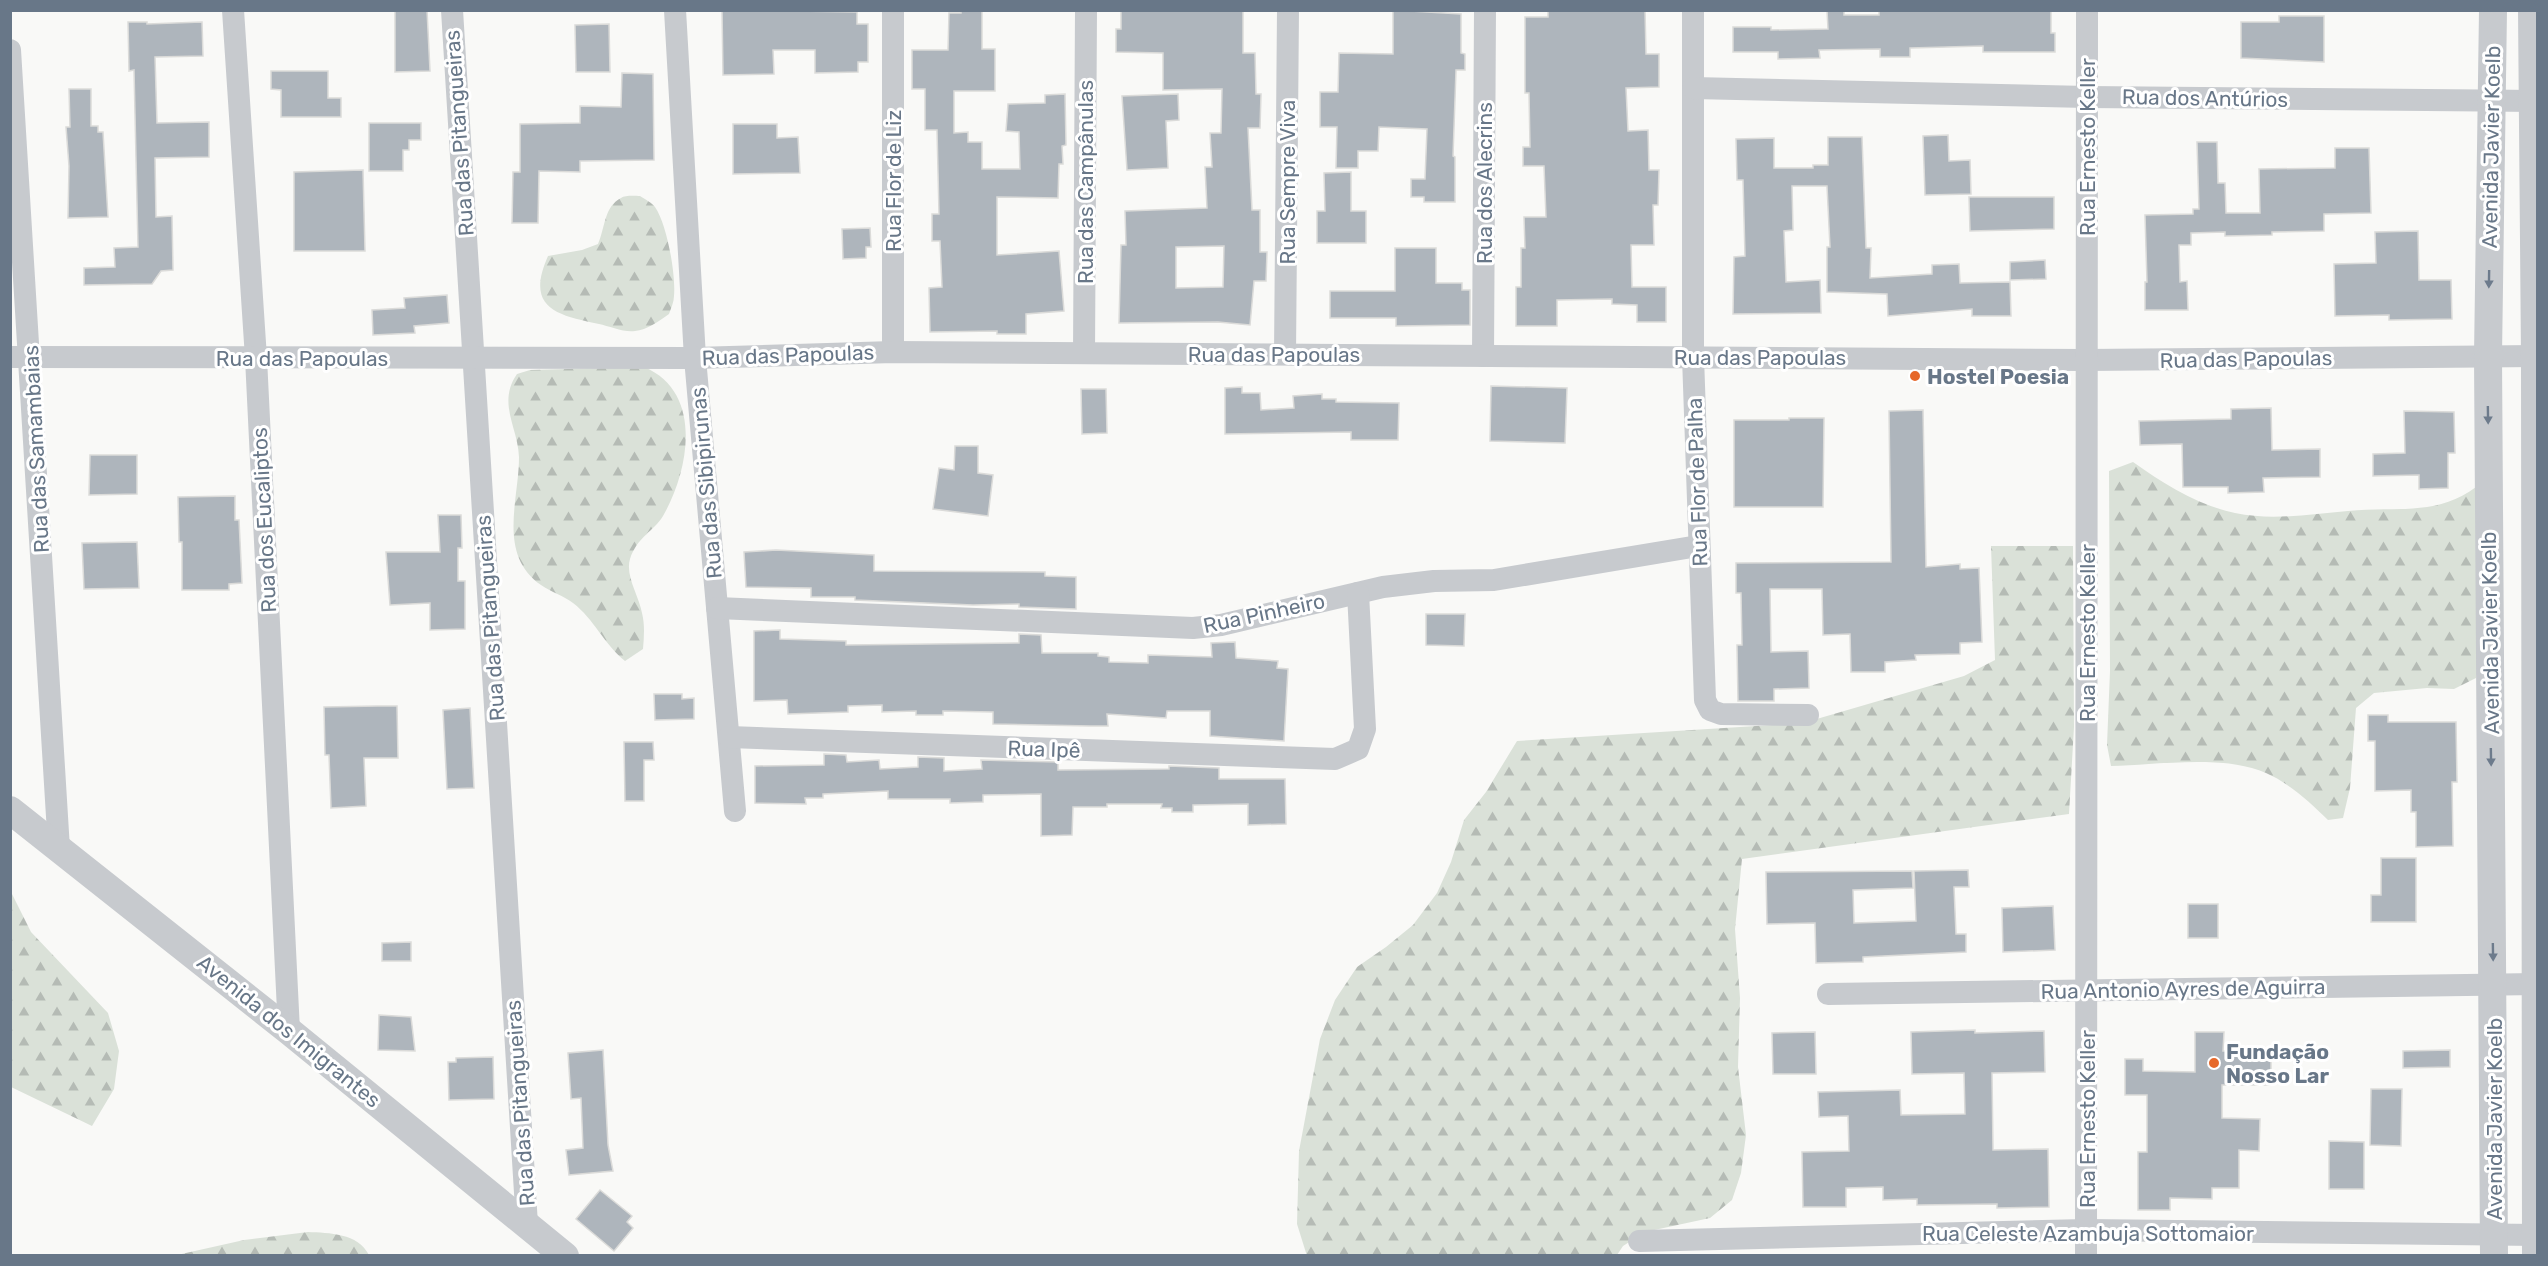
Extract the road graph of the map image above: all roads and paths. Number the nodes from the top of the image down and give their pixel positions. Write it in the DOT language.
graph roads {
  1 [pos="233,10"];
  2 [pos="452,10"];
  3 [pos="675,10"];
  4 [pos="893,10"];
  5 [pos="1086,10"];
  6 [pos="1288,10"];
  7 [pos="1485,10"];
  8 [pos="1693,10"];
  9 [pos="2087,10"];
  10 [pos="2493,10"];
  11 [pos="2532,10"];
  12 [pos="10,50"];
  13 [pos="1693,88"];
  14 [pos="2087,97"];
  15 [pos="2492,101"];
  16 [pos="2535,101"];
  17 [pos="893,352"];
  18 [pos="1084,353"];
  19 [pos="1286,354"];
  20 [pos="1483,356"];
  21 [pos="2487,356"];
  22 [pos="2536,356"];
  23 [pos="20,357"];
  24 [pos="473,357"];
  25 [pos="1693,357"];
  26 [pos="256,358"];
  27 [pos="695,358"];
  28 [pos="2086,360"];
  29 [pos="1698,546"];
  30 [pos="1358,593"];
  31 [pos="717,608"];
  32 [pos="1808,715"];
  33 [pos="729,737"];
  34 [pos="10,810"];
  35 [pos="735,811"];
  36 [pos="59,849"];
  37 [pos="2494,984"];
  38 [pos="2536,984"];
  39 [pos="2088,990"];
  40 [pos="1828,994"];
  41 [pos="289,1031"];
  42 [pos="527,1225"];
  43 [pos="2086,1230"];
  44 [pos="1639,1241"];
  45 [pos="2536,1242"];
  46 [pos="2494,1246"];
  47 [pos="565,1256"];
  48 [pos="2086,1256"];
  1 -- 26 [label="street, Rua dos Eucaliptos"];
  2 -- 24 [label="street, Rua das Pitangueiras"];
  3 -- 27 [label="street, Rua das Sibipirunas"];
  4 -- 17 [label="street, Rua Flor de Liz"];
  5 -- 18 [label="street, Rua das Campânulas"];
  6 -- 19 [label="street, Rua Sempre Viva"];
  7 -- 20 [label="street, Rua dos Alecrins"];
  8 -- 13 [label="street, Rua Flor de Palha"];
  9 -- 14 [label="street, Rua Ernesto Keller"];
  10 -- 15 [label="street, Avenida Javier Koelb"];
  11 -- 16 [label="street, Avenida Javier Koelb"];
  12 -- 23 [label="street, Rua das Samambaias"];
  13 -- 14 [label="street, Rua dos Antúrios"];
  13 -- 25 [label="street, Rua Flor de Palha"];
  14 -- 15 [label="street, Rua dos Antúrios"];
  14 -- 28 [label="street, Rua Ernesto Keller"];
  15 -- 16 [label="street, Rua dos Antúrios"];
  15 -- 21 [label="street, Avenida Javier Koelb, one-way"];
  16 -- 22 [label="street, Avenida Javier Koelb"];
  17 -- 18 [label="street, Rua das Papoulas"];
  17 -- 27 [label="street, Rua das Papoulas"];
  18 -- 19 [label="street, Rua das Papoulas"];
  19 -- 20 [label="street, Rua das Papoulas"];
  20 -- 25 [label="street, Rua das Papoulas"];
  21 -- 22 [label="street, Rua das Papoulas"];
  21 -- 28 [label="street, Rua das Papoulas"];
  21 -- 37 [label="street, Avenida Javier Koelb, one-way"];
  22 -- 38 [label="street, Avenida Javier Koelb"];
  23 -- 26 [label="street, Rua das Papoulas"];
  23 -- 36 [label="street, Rua das Samambaias"];
  24 -- 26 [label="street, Rua das Papoulas"];
  24 -- 27 [label="street, Rua das Papoulas"];
  24 -- 42 [label="street, Rua das Pitangueiras"];
  25 -- 28 [label="street, Rua das Papoulas"];
  25 -- 29 [label="street, Rua Flor de Palha"];
  26 -- 41 [label="street, Rua dos Eucaliptos"];
  27 -- 31 [label="street, Rua das Sibipirunas"];
  28 -- 39 [label="street, Rua Ernesto Keller"];
  29 -- 30 [label="street, Rua Pinheiro"];
  29 -- 32 [label="street, Rua Flor de Palha"];
  30 -- 31 [label="street, Rua Pinheiro"];
  30 -- 33 [label="street, Rua Ipê"];
  31 -- 33 [label="street, Rua das Sibipirunas"];
  33 -- 35 [label="street, Rua das Sibipirunas"];
  34 -- 36 [label="street, Avenida dos Imigrantes"];
  36 -- 41 [label="street, Avenida dos Imigrantes"];
  37 -- 38 [label="street, Rua Antonio Ayres de Aguirra"];
  37 -- 39 [label="street, Rua Antonio Ayres de Aguirra"];
  37 -- 46 [label="street, Avenida Javier Koelb"];
  38 -- 45 [label="street, Avenida Javier Koelb"];
  39 -- 40 [label="street, Rua Antonio Ayres de Aguirra"];
  39 -- 43 [label="street, Rua Ernesto Keller"];
  41 -- 42 [label="street, Avenida dos Imigrantes"];
  42 -- 47 [label="street, Avenida dos Imigrantes"];
  43 -- 44 [label="street, Rua Celeste Azambuja Sottomaior"];
  43 -- 46 [label="street, Rua Celeste Azambuja Sottomaior"];
  43 -- 48 [label="street, Rua Ernesto Keller"];
  45 -- 46 [label="street, Rua Celeste Azambuja Sottomaior"];
}
